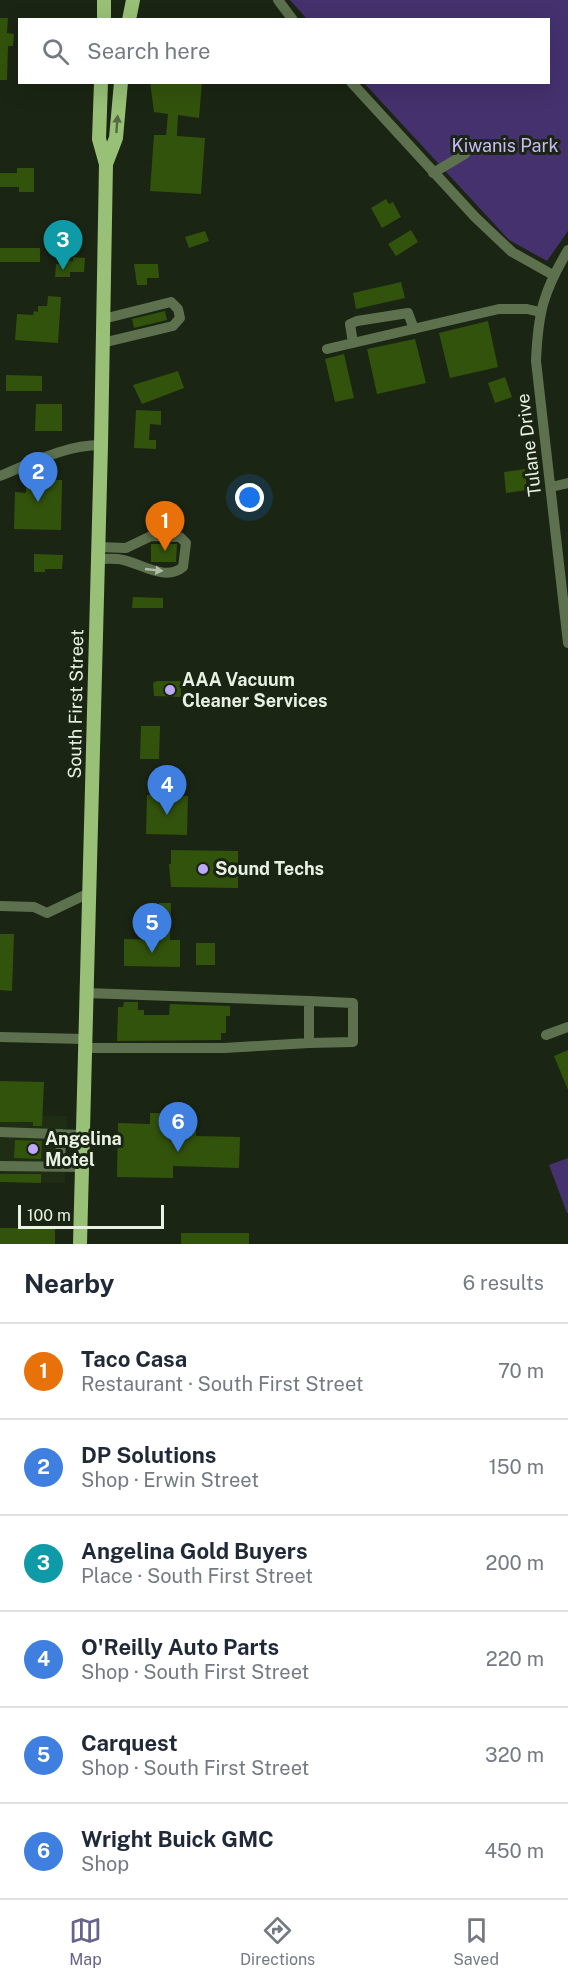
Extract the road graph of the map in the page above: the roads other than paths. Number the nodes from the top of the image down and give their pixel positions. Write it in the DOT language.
graph roads {
  1 [pos="104,0"];
  2 [pos="278,0"];
  3 [pos="104,18"];
  4 [pos="292,18"];
  5 [pos="101,84"];
  6 [pos="121,84"];
  7 [pos="353,84"];
  8 [pos="465,154"];
  9 [pos="105,165"];
  10 [pos="433,173"];
  11 [pos="568,250"];
  12 [pos="553,274"];
  13 [pos="540,312"];
  14 [pos="103,319"];
  15 [pos="414,329"];
  16 [pos="353,343"];
  17 [pos="102,344"];
  18 [pos="327,349"];
  19 [pos="101,445"];
  20 [pos="0,476"];
  21 [pos="568,483"];
  22 [pos="551,487"];
  23 [pos="98,553"];
  24 [pos="568,643"];
  25 [pos="89,893"];
  26 [pos="0,906"];
  27 [pos="86,993"];
  28 [pos="309,1001"];
  29 [pos="568,1027"];
  30 [pos="546,1035"];
  31 [pos="0,1037"];
  32 [pos="84,1043"];
  33 [pos="309,1043"];
  34 [pos="0,1132"];
  35 [pos="62,1134"];
  36 [pos="82,1135"];
  37 [pos="0,1166"];
  38 [pos="60,1166"];
  39 [pos="82,1167"];
  40 [pos="80,1244"];
  1 -- 3 [label="main road"];
  2 -- 4 [label="street"];
  5 -- 9 [label="main road, South First Street"];
  9 -- 6 [label="main road, South First Street, one-way"];
  7 -- 10 [label="street"];
  8 -- 10 [label="street"];
  9 -- 14 [label="main road, South First Street"];
  10 -- 12 [label="street"];
  11 -- 12 [label="street, Tulane Drive"];
  12 -- 13 [label="street, Tulane Drive"];
  13 -- 15 [label="street"];
  13 -- 22 [label="street, Tulane Drive"];
  14 -- 17 [label="main road, South First Street"];
  14 -- 17 [label="street"];
  15 -- 16 [label="street"];
  15 -- 16 [label="street"];
  16 -- 18 [label="street"];
  17 -- 19 [label="main road, South First Street"];
  19 -- 20 [label="street"];
  19 -- 23 [label="main road, South First Street"];
  21 -- 22 [label="street"];
  22 -- 24 [label="street, Tulane Drive"];
  23 -- 23 [label="street, one-way"];
  23 -- 25 [label="main road, South First Street"];
  25 -- 26 [label="street"];
  25 -- 27 [label="main road, South First Street"];
  27 -- 28 [label="street"];
  27 -- 32 [label="main road, South First Street"];
  28 -- 33 [label="street"];
  28 -- 33 [label="street"];
  29 -- 30 [label="street"];
  31 -- 32 [label="street"];
  32 -- 33 [label="street"];
  32 -- 36 [label="main road, South First Street"];
  34 -- 35 [label="street"];
  35 -- 36 [label="street"];
  35 -- 38 [label="street"];
  36 -- 39 [label="main road, South First Street"];
  37 -- 38 [label="street"];
  38 -- 39 [label="street"];
  39 -- 40 [label="main road, South First Street"];
}
